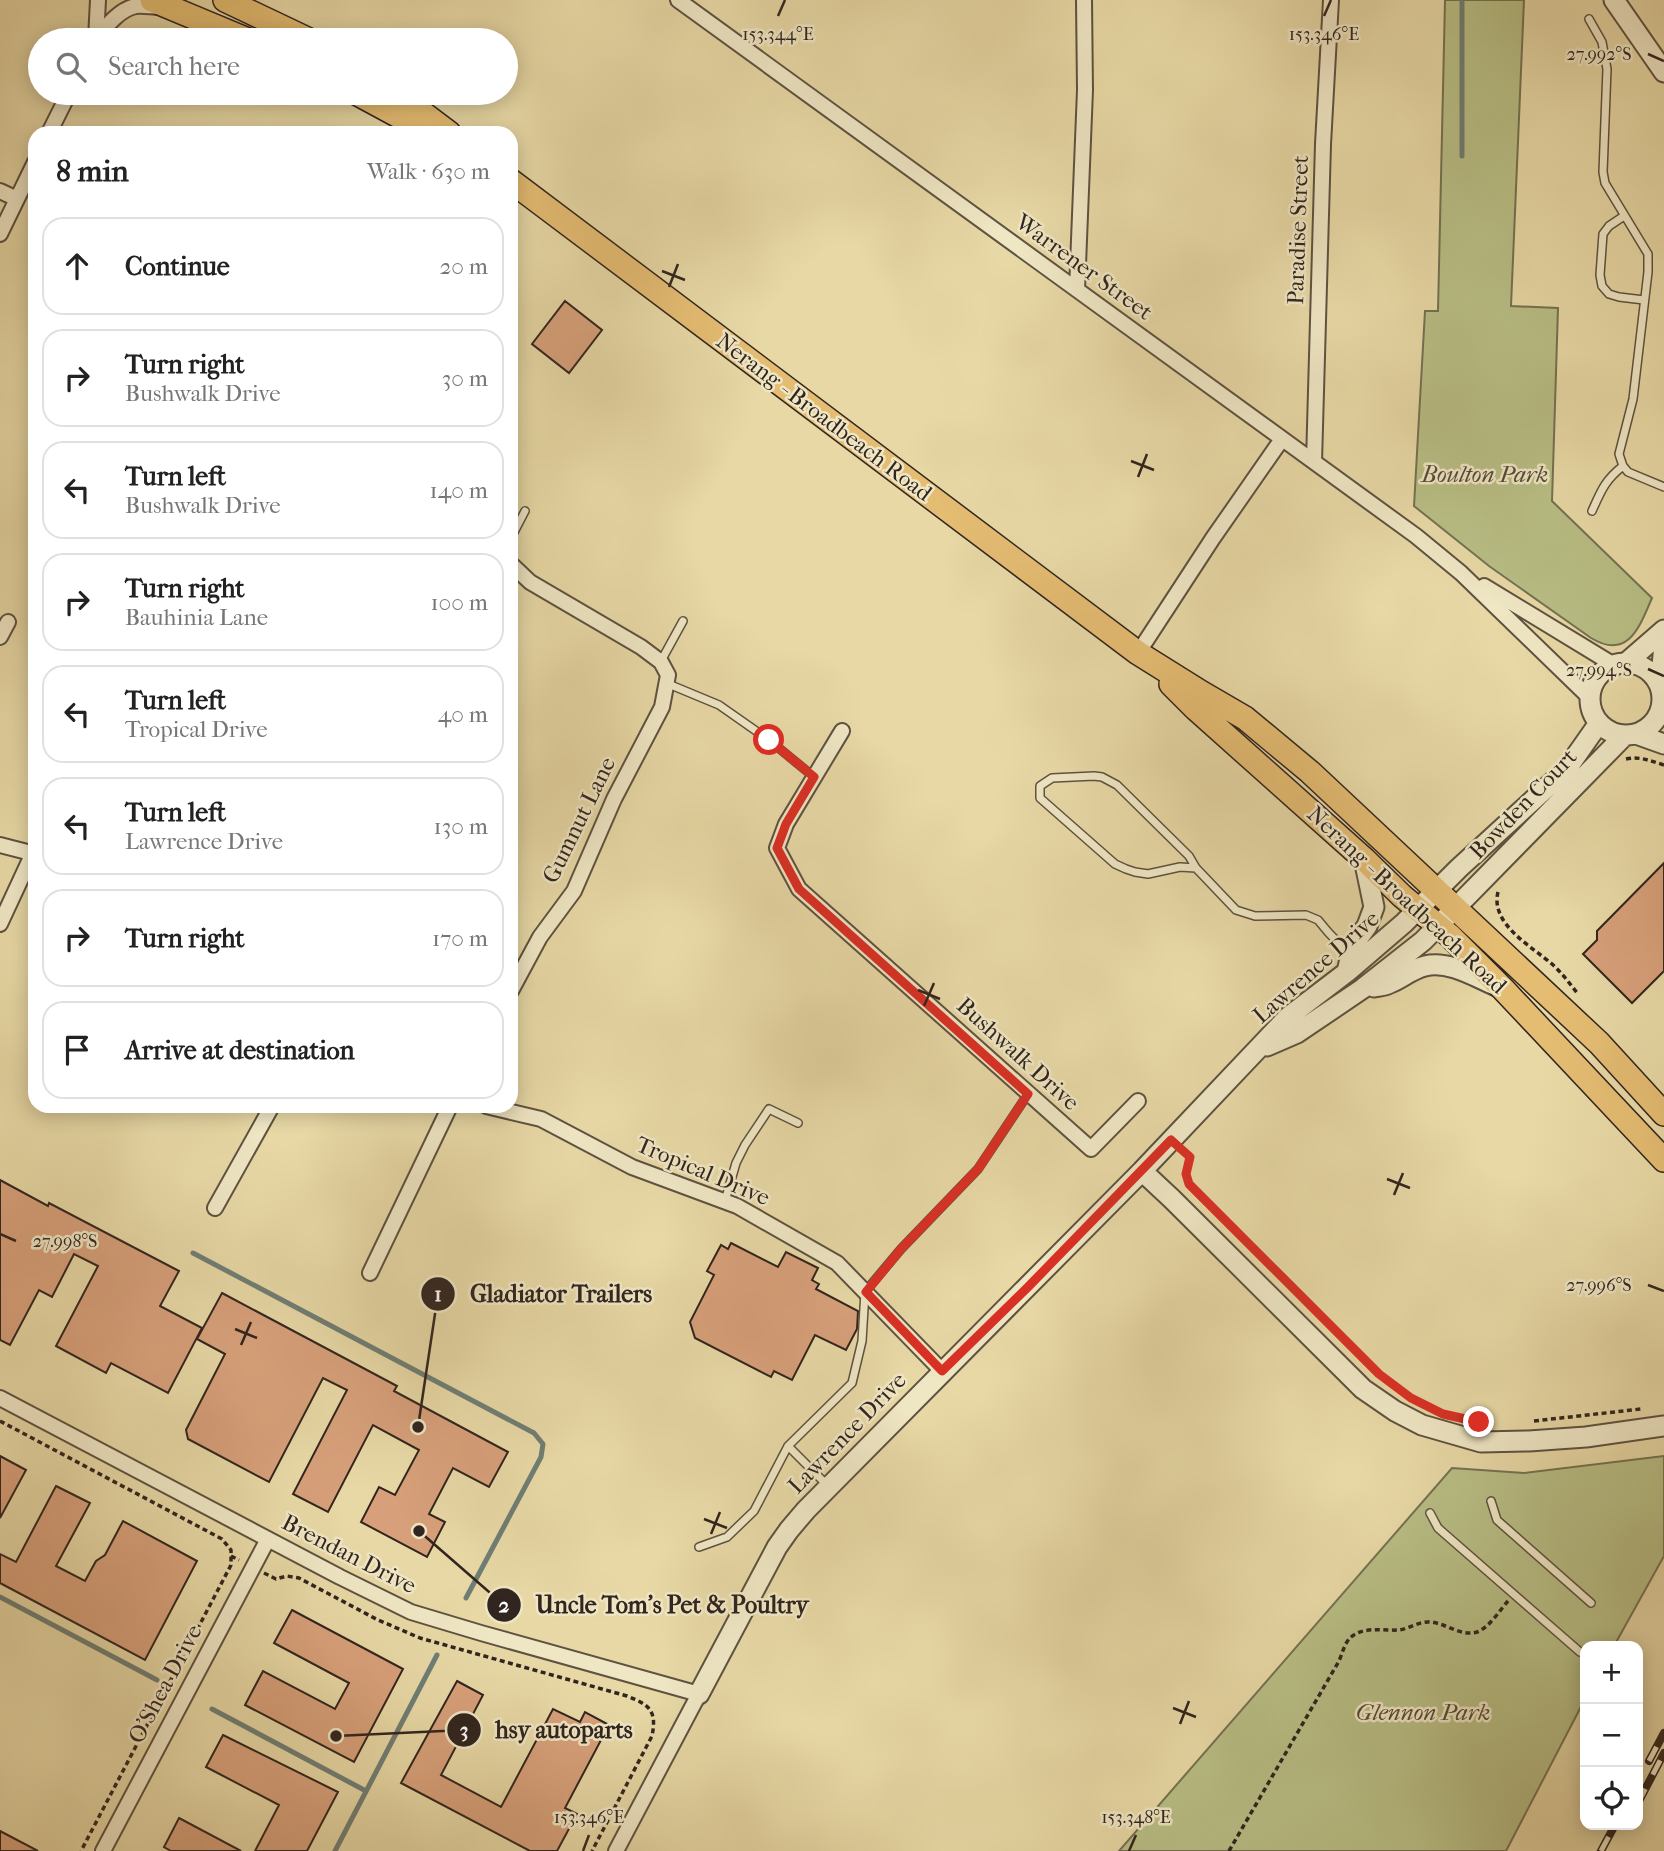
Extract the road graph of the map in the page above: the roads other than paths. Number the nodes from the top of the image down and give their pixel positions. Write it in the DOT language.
graph roads {
  1 [pos="98,0"];
  2 [pos="225,0"];
  3 [pos="678,0"];
  4 [pos="1084,0"];
  5 [pos="1331,0"];
  6 [pos="1614,0"];
  7 [pos="160,4"];
  8 [pos="1589,19"];
  9 [pos="97,28"];
  10 [pos="107,28"];
  11 [pos="219,28"];
  12 [pos="284,28"];
  13 [pos="1664,72"];
  14 [pos="63,105"];
  15 [pos="378,105"];
  16 [pos="412,105"];
  17 [pos="52,126"];
  18 [pos="417,126"];
  19 [pos="440,126"];
  20 [pos="28,176"];
  21 [pos="518,186"];
  22 [pos="0,191"];
  23 [pos="17,199"];
  24 [pos="1623,216"];
  25 [pos="0,234"];
  26 [pos="1077,290"];
  27 [pos="1644,300"];
  28 [pos="1283,439"];
  29 [pos="1314,462"];
  30 [pos="1623,466"];
  31 [pos="1664,488"];
  32 [pos="1592,510"];
  33 [pos="525,511"];
  34 [pos="518,524"];
  35 [pos="518,571"];
  36 [pos="1461,573"];
  37 [pos="682,621"];
  38 [pos="8,622"];
  39 [pos="1664,630"];
  40 [pos="0,637"];
  41 [pos="1664,645"];
  42 [pos="1138,653"];
  43 [pos="661,662"];
  44 [pos="1620,664"];
  45 [pos="666,683"];
  46 [pos="1662,694"];
  47 [pos="1590,698"];
  48 [pos="1599,723"];
  49 [pos="842,731"];
  50 [pos="1630,735"];
  51 [pos="1664,744"];
  52 [pos="814,777"];
  53 [pos="0,845"];
  54 [pos="28,852"];
  55 [pos="1364,859"];
  56 [pos="28,866"];
  57 [pos="1196,868"];
  58 [pos="1437,890"];
  59 [pos="1457,908"];
  60 [pos="1418,909"];
  61 [pos="0,924"];
  62 [pos="1438,926"];
  63 [pos="1349,964"];
  64 [pos="518,978"];
  65 [pos="1362,989"];
  66 [pos="1503,989"];
  67 [pos="1257,1051"];
  68 [pos="1028,1094"];
  69 [pos="1138,1101"];
  70 [pos="268,1113"];
  71 [pos="447,1113"];
  72 [pos="516,1113"];
  73 [pos="1664,1114"];
  74 [pos="798,1123"];
  75 [pos="1664,1160"];
  76 [pos="1142,1171"];
  77 [pos="725,1201"];
  78 [pos="215,1208"];
  79 [pos="370,1273"];
  80 [pos="866,1292"];
  81 [pos="942,1371"];
  82 [pos="0,1398"];
  83 [pos="1664,1426"];
  84 [pos="788,1446"];
  85 [pos="829,1486"];
  86 [pos="1491,1501"];
  87 [pos="1430,1513"];
  88 [pos="268,1539"];
  89 [pos="699,1547"];
  90 [pos="1591,1603"];
  91 [pos="1580,1652"];
  92 [pos="699,1693"];
  93 [pos="103,1851"];
  94 [pos="616,1851"];
  1 -- 9 [label="street"];
  2 -- 12 [label="main road"];
  3 -- 26 [label="street, Warrener Street"];
  4 -- 26 [label="street"];
  5 -- 29 [label="street, Paradise Street"];
  6 -- 13 [label="street"];
  7 -- 10 [label="street"];
  7 -- 11 [label="main road"];
  8 -- 24 [label="lane"];
  14 -- 17 [label="street"];
  15 -- 18 [label="main road"];
  16 -- 19 [label="main road"];
  20 -- 23 [label="street"];
  21 -- 42 [label="main road, Nerang - Broadbeach Road"];
  22 -- 23 [label="street"];
  23 -- 25 [label="street"];
  24 -- 27 [label="lane"];
  24 -- 27 [label="lane"];
  26 -- 28 [label="street, Warrener Street"];
  27 -- 30 [label="lane"];
  28 -- 29 [label="street, Warrener Street"];
  28 -- 42 [label="street"];
  29 -- 36 [label="street, Warrener Street"];
  30 -- 31 [label="lane"];
  30 -- 32 [label="lane"];
  33 -- 34 [label="lane"];
  35 -- 43 [label="street"];
  36 -- 44 [label="street, Warrener Street"];
  36 -- 47 [label="street, Warrener Street"];
  37 -- 43 [label="lane"];
  38 -- 40 [label="street"];
  39 -- 44 [label="street"];
  41 -- 46 [label="street"];
  42 -- 55 [label="main road, Nerang - Broadbeach Road"];
  42 -- 58 [label="main road, Nerang - Broadbeach Road"];
  43 -- 45 [label="street, Gumnut Lane"];
  44 -- 46 [label="street"];
  44 -- 47 [label="street"];
  45 -- 52 [label="lane"];
  45 -- 64 [label="street, Gumnut Lane"];
  46 -- 50 [label="street"];
  47 -- 48 [label="street"];
  48 -- 50 [label="street"];
  48 -- 58 [label="street, Bowden Court"];
  49 -- 52 [label="street, Bushwalk Drive"];
  50 -- 51 [label="street"];
  50 -- 59 [label="street, Bowden Court"];
  52 -- 68 [label="street, Bushwalk Drive"];
  53 -- 54 [label="street"];
  55 -- 60 [label="main road, Nerang - Broadbeach Road"];
  55 -- 63 [label="street"];
  56 -- 61 [label="street"];
  57 -- 57 [label="lane"];
  57 -- 63 [label="lane"];
  58 -- 59 [label="main road, Nerang - Broadbeach Road"];
  58 -- 60 [label="street, Lawrence Drive"];
  59 -- 62 [label="street, Lawrence Drive"];
  59 -- 73 [label="main road, Nerang - Broadbeach Road"];
  60 -- 62 [label="main road, Nerang - Broadbeach Road"];
  60 -- 63 [label="street, Lawrence Drive"];
  62 -- 65 [label="street, Lawrence Drive"];
  62 -- 66 [label="main road, Nerang - Broadbeach Road"];
  63 -- 67 [label="street, Lawrence Drive"];
  65 -- 66 [label="street"];
  65 -- 67 [label="street, Lawrence Drive"];
  66 -- 75 [label="main road, Nerang - Broadbeach Road"];
  67 -- 76 [label="street, Lawrence Drive"];
  68 -- 69 [label="street, Bushwalk Drive"];
  68 -- 80 [label="lane"];
  70 -- 78 [label="street"];
  71 -- 79 [label="street"];
  72 -- 77 [label="street, Tropical Drive"];
  74 -- 77 [label="lane"];
  76 -- 81 [label="street, Lawrence Drive"];
  76 -- 83 [label="street"];
  77 -- 80 [label="street, Tropical Drive"];
  80 -- 81 [label="street, Tropical Drive"];
  80 -- 84 [label="lane"];
  81 -- 85 [label="street, Lawrence Drive"];
  82 -- 88 [label="street, Brendan Drive"];
  84 -- 85 [label="lane"];
  84 -- 89 [label="lane"];
  85 -- 92 [label="street, Lawrence Drive"];
  86 -- 90 [label="lane"];
  87 -- 91 [label="lane"];
  88 -- 92 [label="street, Brendan Drive"];
  88 -- 93 [label="street, O'Shea Drive"];
  92 -- 94 [label="street, Lawrence Drive"];
}
